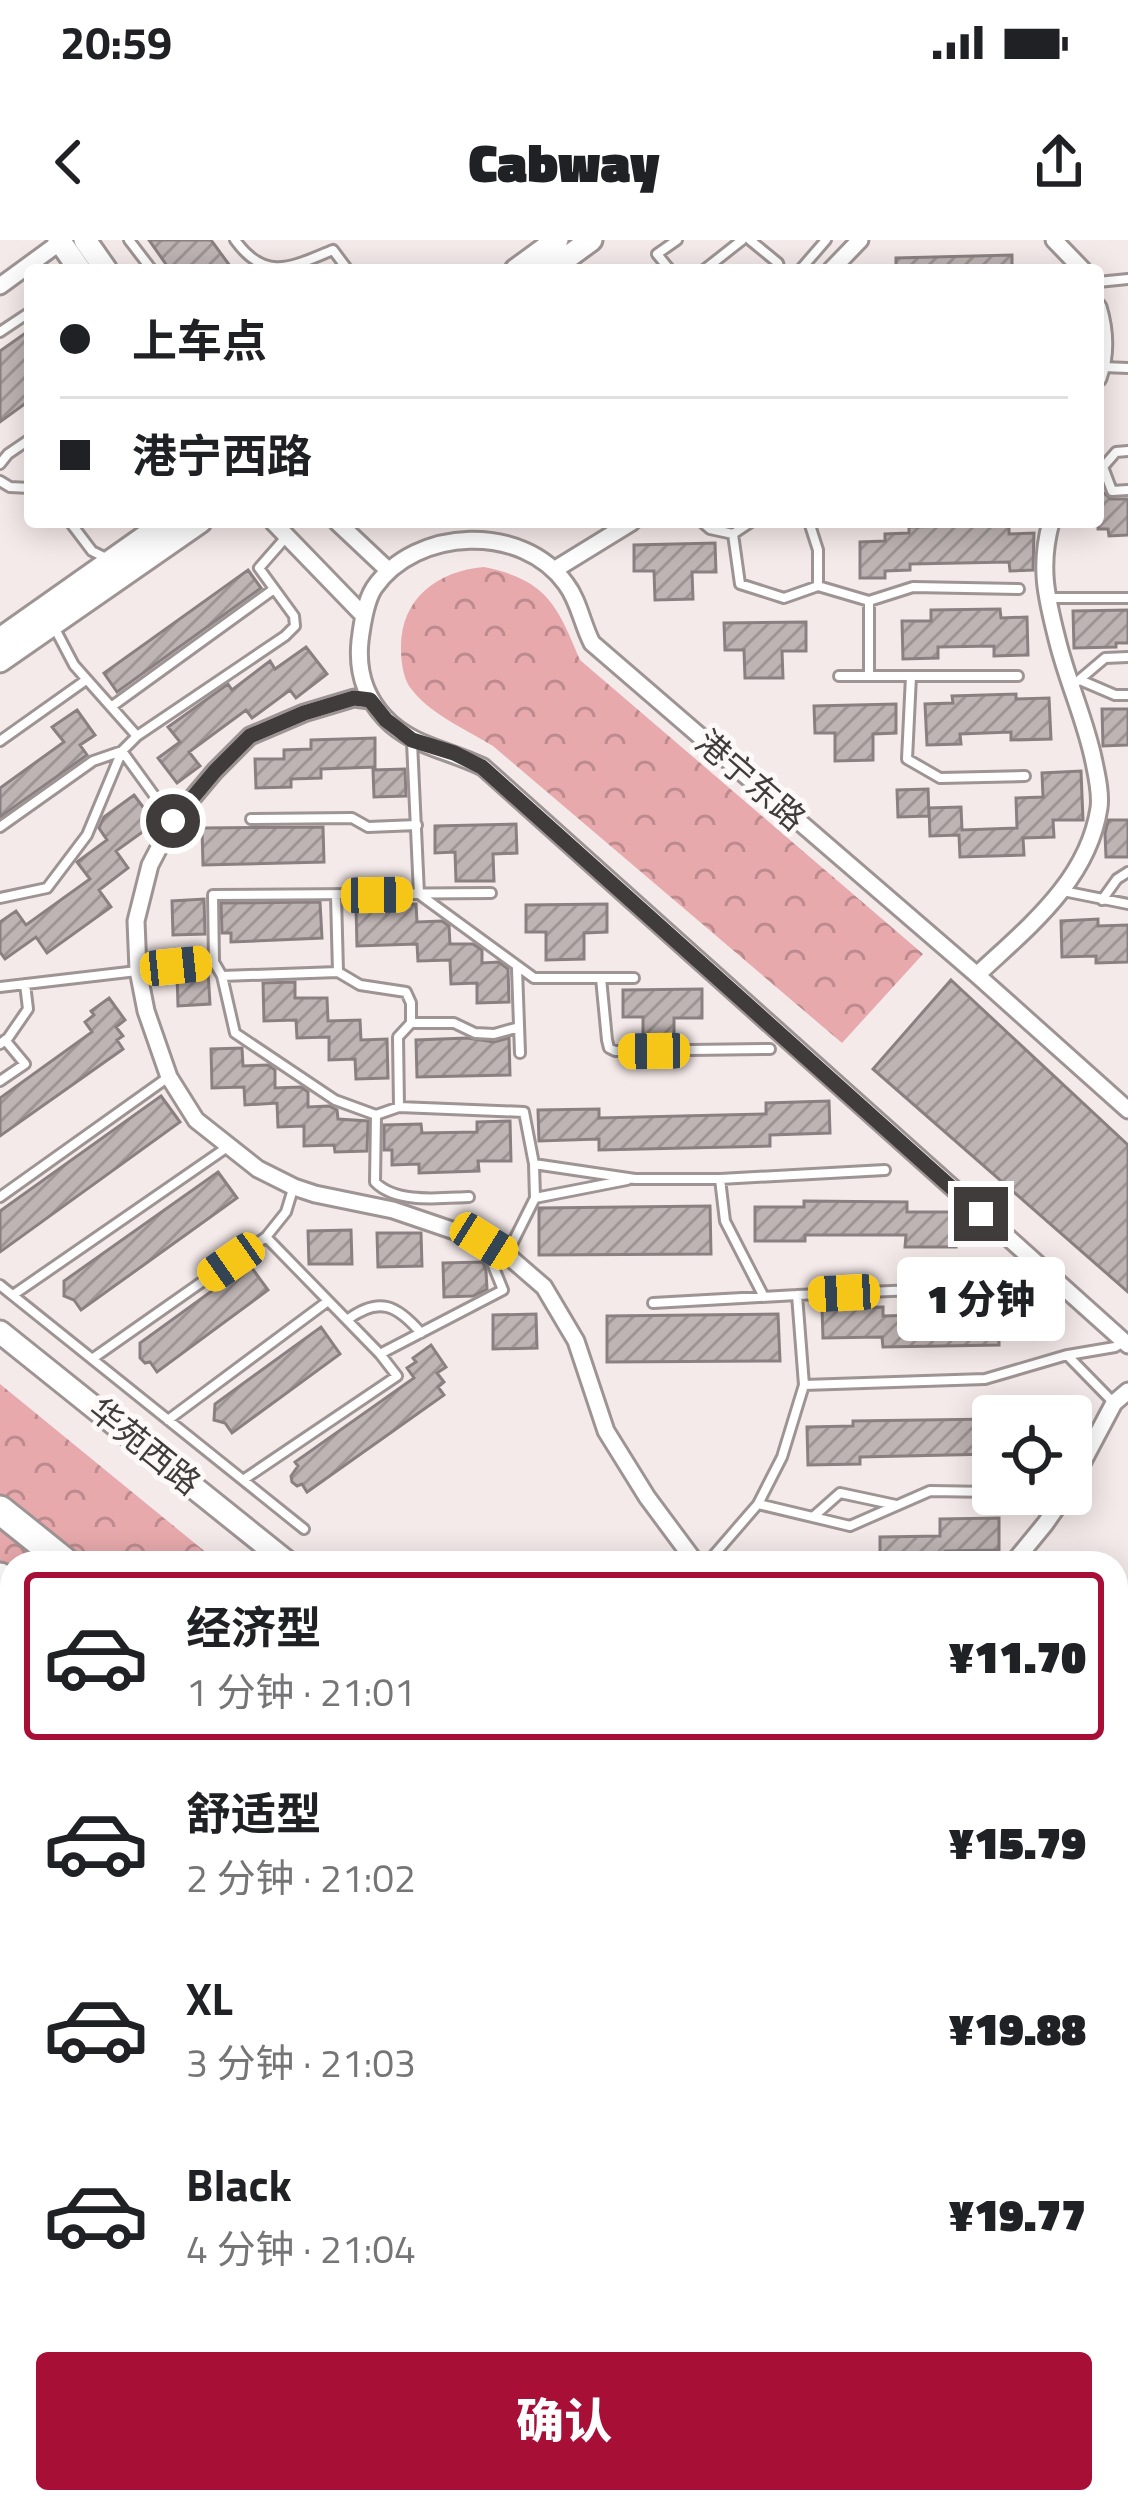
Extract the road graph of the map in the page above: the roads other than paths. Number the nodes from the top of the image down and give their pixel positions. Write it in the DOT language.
graph roads {
  1 [pos="129,240"];
  2 [pos="235,240"];
  3 [pos="557,240"];
  4 [pos="591,240"];
  5 [pos="677,240"];
  6 [pos="826,240"];
  7 [pos="860,240"];
  8 [pos="1054,240"];
  9 [pos="61,241"];
  10 [pos="741,241"];
  11 [pos="30,264"];
  12 [pos="147,264"];
  13 [pos="262,264"];
  14 [pos="301,264"];
  15 [pos="344,264"];
  16 [pos="524,264"];
  17 [pos="558,264"];
  18 [pos="665,264"];
  19 [pos="712,264"];
  20 [pos="778,264"];
  21 [pos="805,264"];
  22 [pos="837,264"];
  23 [pos="1077,264"];
  24 [pos="24,443"];
  25 [pos="0,464"];
  26 [pos="1104,474"];
  27 [pos="1128,490"];
  28 [pos="75,528"];
  29 [pos="157,528"];
  30 [pos="191,528"];
  31 [pos="279,528"];
  32 [pos="343,528"];
  33 [pos="465,528"];
  34 [pos="622,528"];
  35 [pos="709,528"];
  36 [pos="742,528"];
  37 [pos="811,528"];
  38 [pos="1050,528"];
  39 [pos="734,534"];
  40 [pos="287,536"];
  41 [pos="465,541"];
  42 [pos="117,556"];
  43 [pos="554,570"];
  44 [pos="389,571"];
  45 [pos="818,586"];
  46 [pos="274,589"];
  47 [pos="1019,589"];
  48 [pos="1047,598"];
  49 [pos="1128,598"];
  50 [pos="869,601"];
  51 [pos="364,616"];
  52 [pos="52,624"];
  53 [pos="0,639"];
  54 [pos="1128,657"];
  55 [pos="0,662"];
  56 [pos="838,676"];
  57 [pos="869,676"];
  58 [pos="911,676"];
  59 [pos="1018,676"];
  60 [pos="86,680"];
  61 [pos="1076,684"];
  62 [pos="1128,695"];
  63 [pos="370,700"];
  64 [pos="111,707"];
  65 [pos="137,736"];
  66 [pos="412,740"];
  67 [pos="0,741"];
  68 [pos="122,751"];
  69 [pos="1025,776"];
  70 [pos="251,819"];
  71 [pos="173,821"];
  72 [pos="417,825"];
  73 [pos="0,827"];
  74 [pos="1128,872"];
  75 [pos="1061,890"];
  76 [pos="491,893"];
  77 [pos="419,895"];
  78 [pos="336,896"];
  79 [pos="0,898"];
  80 [pos="1102,900"];
  81 [pos="1128,904"];
  82 [pos="214,962"];
  83 [pos="517,968"];
  84 [pos="139,970"];
  85 [pos="338,972"];
  86 [pos="977,975"];
  87 [pos="221,976"];
  88 [pos="602,978"];
  89 [pos="634,978"];
  90 [pos="25,984"];
  91 [pos="0,987"];
  92 [pos="411,1023"];
  93 [pos="519,1027"];
  94 [pos="2,1042"];
  95 [pos="770,1049"];
  96 [pos="520,1053"];
  97 [pos="169,1077"];
  98 [pos="0,1081"];
  99 [pos="399,1107"];
  100 [pos="1128,1110"];
  101 [pos="376,1114"];
  102 [pos="227,1147"];
  103 [pos="534,1164"];
  104 [pos="885,1170"];
  105 [pos="635,1179"];
  106 [pos="720,1179"];
  107 [pos="294,1187"];
  108 [pos="0,1197"];
  109 [pos="469,1197"];
  110 [pos="535,1198"];
  111 [pos="266,1237"];
  112 [pos="484,1241"];
  113 [pos="506,1255"];
  114 [pos="0,1285"];
  115 [pos="985,1286"];
  116 [pos="13,1295"];
  117 [pos="797,1295"];
  118 [pos="764,1297"];
  119 [pos="328,1301"];
  120 [pos="652,1303"];
  121 [pos="347,1320"];
  122 [pos="0,1332"];
  123 [pos="421,1333"];
  124 [pos="1126,1343"];
  125 [pos="380,1354"];
  126 [pos="1067,1355"];
  127 [pos="92,1359"];
  128 [pos="804,1385"];
  129 [pos="1128,1391"];
  130 [pos="1114,1403"];
  131 [pos="168,1420"];
  132 [pos="1092,1444"];
  133 [pos="243,1480"];
  134 [pos="972,1492"];
  135 [pos="758,1504"];
  136 [pos="897,1505"];
  137 [pos="0,1510"];
  138 [pos="1052,1515"];
  139 [pos="812,1518"];
  140 [pos="304,1529"];
  141 [pos="51,1551"];
  142 [pos="273,1551"];
  143 [pos="687,1551"];
  144 [pos="717,1551"];
  145 [pos="1023,1551"];
  1 -- 12 [label="lane"];
  2 -- 13 [label="lane"];
  3 -- 16 [label="main road"];
  4 -- 17 [label="main road"];
  5 -- 18 [label="lane"];
  6 -- 21 [label="lane"];
  7 -- 22 [label="street"];
  8 -- 23 [label="street"];
  9 -- 11 [label="street"];
  10 -- 19 [label="lane"];
  10 -- 20 [label="lane"];
  14 -- 15 [label="lane"];
  24 -- 25 [label="lane"];
  26 -- 27 [label="lane"];
  28 -- 42 [label="lane"];
  29 -- 42 [label="main road"];
  30 -- 52 [label="main road"];
  31 -- 40 [label="street"];
  32 -- 44 [label="street"];
  33 -- 41 [label="lane"];
  34 -- 43 [label="street"];
  35 -- 39 [label="lane"];
  36 -- 39 [label="lane"];
  37 -- 45 [label="lane"];
  38 -- 48 [label="street"];
  39 -- 45 [label="lane"];
  40 -- 46 [label="lane"];
  40 -- 51 [label="street"];
  41 -- 43 [label="street"];
  41 -- 44 [label="street"];
  42 -- 53 [label="main road"];
  43 -- 86 [label="street, 港宁东路"];
  44 -- 51 [label="street"];
  45 -- 50 [label="lane"];
  46 -- 64 [label="lane"];
  46 -- 65 [label="lane"];
  47 -- 50 [label="lane"];
  48 -- 49 [label="lane"];
  48 -- 61 [label="street"];
  50 -- 57 [label="lane"];
  51 -- 63 [label="street"];
  52 -- 55 [label="main road"];
  52 -- 60 [label="lane"];
  54 -- 61 [label="lane"];
  56 -- 57 [label="lane"];
  57 -- 58 [label="lane"];
  58 -- 59 [label="lane"];
  58 -- 69 [label="lane"];
  60 -- 64 [label="lane"];
  60 -- 67 [label="lane"];
  61 -- 62 [label="lane"];
  61 -- 75 [label="street"];
  63 -- 66 [label="street"];
  63 -- 71 [label="street"];
  64 -- 65 [label="lane"];
  65 -- 68 [label="lane"];
  66 -- 72 [label="lane"];
  66 -- 124 [label="street"];
  68 -- 71 [label="lane"];
  68 -- 73 [label="lane"];
  68 -- 79 [label="lane"];
  70 -- 72 [label="lane"];
  71 -- 84 [label="street"];
  72 -- 77 [label="lane"];
  74 -- 80 [label="lane"];
  75 -- 80 [label="lane"];
  75 -- 86 [label="street"];
  76 -- 77 [label="lane"];
  77 -- 78 [label="lane"];
  77 -- 83 [label="lane"];
  78 -- 82 [label="lane"];
  78 -- 85 [label="lane"];
  80 -- 81 [label="lane"];
  82 -- 84 [label="lane"];
  82 -- 87 [label="lane"];
  83 -- 88 [label="lane"];
  83 -- 93 [label="lane"];
  84 -- 90 [label="lane"];
  84 -- 97 [label="street"];
  85 -- 87 [label="lane"];
  85 -- 92 [label="lane"];
  86 -- 100 [label="street, 港宁东路"];
  87 -- 101 [label="lane"];
  88 -- 89 [label="lane"];
  88 -- 95 [label="lane"];
  90 -- 91 [label="lane"];
  90 -- 94 [label="lane"];
  92 -- 93 [label="lane"];
  92 -- 99 [label="lane"];
  93 -- 96 [label="lane"];
  94 -- 98 [label="lane"];
  97 -- 102 [label="street"];
  97 -- 108 [label="lane"];
  99 -- 101 [label="lane"];
  99 -- 103 [label="lane"];
  101 -- 109 [label="lane"];
  102 -- 107 [label="street"];
  102 -- 116 [label="lane"];
  103 -- 105 [label="lane"];
  103 -- 110 [label="lane"];
  104 -- 106 [label="lane"];
  105 -- 106 [label="lane"];
  105 -- 110 [label="lane"];
  106 -- 118 [label="lane"];
  107 -- 111 [label="lane"];
  107 -- 112 [label="street"];
  110 -- 113 [label="lane"];
  111 -- 119 [label="lane"];
  111 -- 127 [label="lane"];
  112 -- 113 [label="street"];
  112 -- 123 [label="lane"];
  113 -- 143 [label="street"];
  114 -- 116 [label="lane"];
  115 -- 117 [label="lane"];
  116 -- 127 [label="lane"];
  117 -- 118 [label="lane"];
  117 -- 128 [label="lane"];
  118 -- 120 [label="lane"];
  119 -- 121 [label="lane"];
  119 -- 131 [label="lane"];
  121 -- 123 [label="lane"];
  121 -- 125 [label="lane"];
  122 -- 142 [label="main road, 华苑西路"];
  123 -- 125 [label="lane"];
  124 -- 126 [label="lane"];
  125 -- 133 [label="lane"];
  126 -- 128 [label="lane"];
  126 -- 130 [label="lane"];
  127 -- 131 [label="lane"];
  128 -- 135 [label="lane"];
  129 -- 130 [label="street"];
  130 -- 132 [label="street"];
  131 -- 133 [label="lane"];
  133 -- 140 [label="lane"];
  134 -- 136 [label="lane"];
  135 -- 139 [label="lane"];
  135 -- 144 [label="lane"];
  136 -- 139 [label="lane"];
  136 -- 139 [label="lane"];
  137 -- 141 [label="highway"];
  138 -- 145 [label="street"];
}
